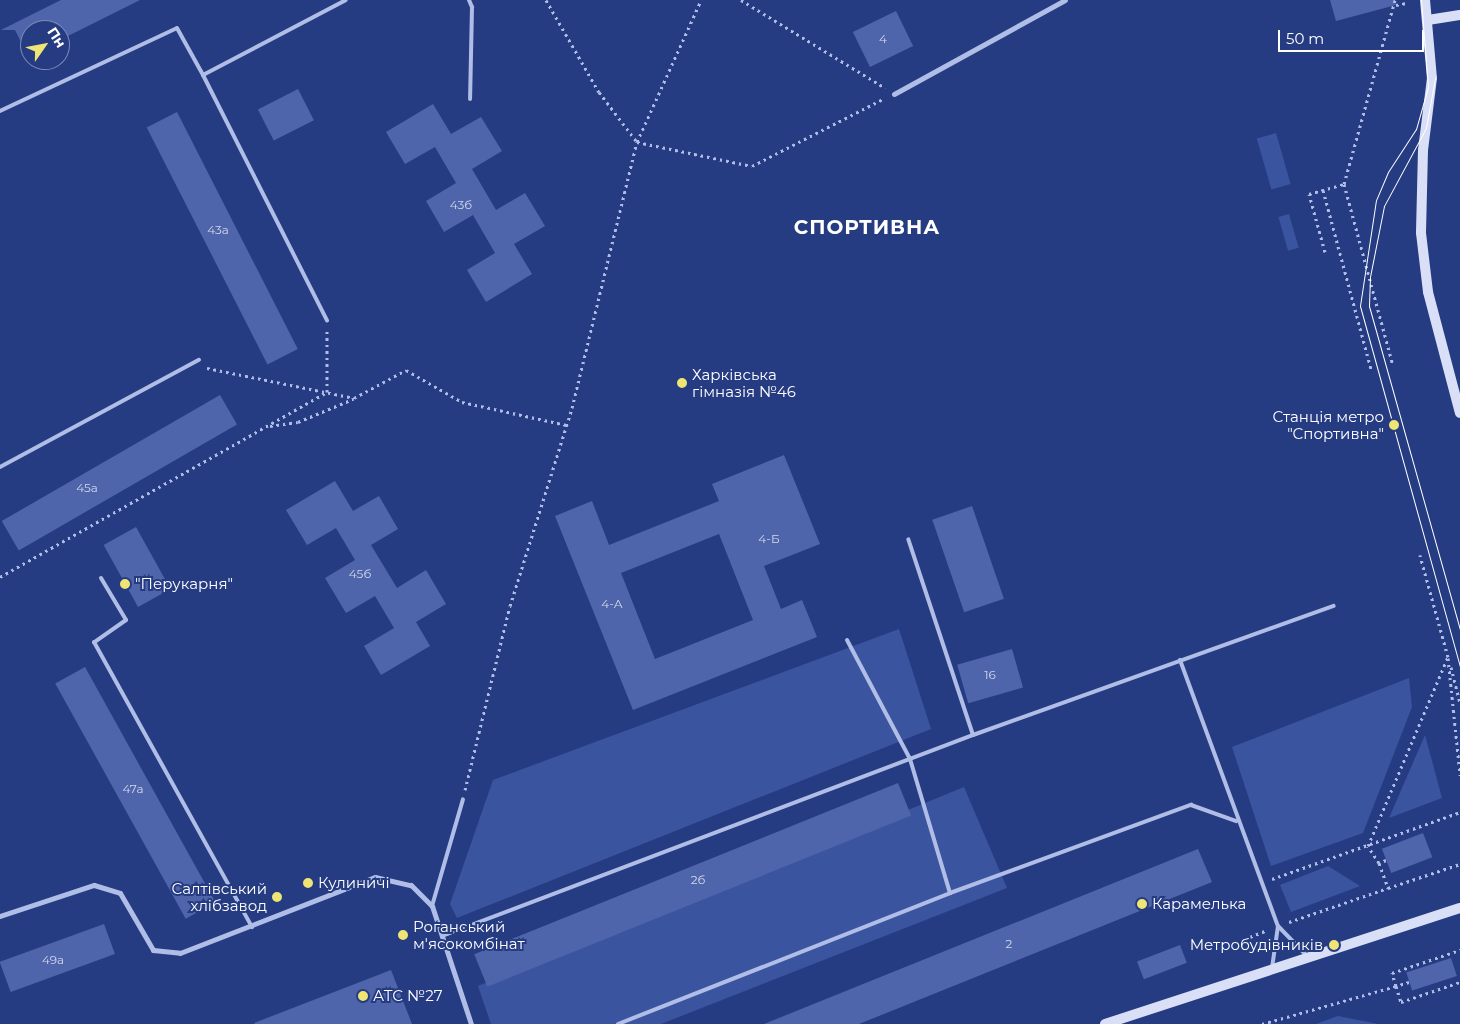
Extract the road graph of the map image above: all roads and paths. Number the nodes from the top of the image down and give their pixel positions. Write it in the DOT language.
graph roads {
  1 [pos="346,0"];
  2 [pos="469,0"];
  3 [pos="546,0"];
  4 [pos="701,0"];
  5 [pos="741,0"];
  6 [pos="1065,0"];
  7 [pos="1395,0"];
  8 [pos="1425,0"];
  9 [pos="1407,3"];
  10 [pos="1396,5"];
  11 [pos="1460,15"];
  12 [pos="1428,20"];
  13 [pos="203,75"];
  14 [pos="894,94"];
  15 [pos="470,99"];
  16 [pos="0,111"];
  17 [pos="637,142"];
  18 [pos="1344,184"];
  19 [pos="1323,190"];
  20 [pos="1325,252"];
  21 [pos="327,320"];
  22 [pos="199,360"];
  23 [pos="1393,365"];
  24 [pos="1371,369"];
  25 [pos="202,371"];
  26 [pos="327,392"];
  27 [pos="354,398"];
  28 [pos="1460,413"];
  29 [pos="567,425"];
  30 [pos="266,426"];
  31 [pos="0,467"];
  32 [pos="908,539"];
  33 [pos="1420,555"];
  34 [pos="0,577"];
  35 [pos="102,578"];
  36 [pos="1334,606"];
  37 [pos="847,640"];
  38 [pos="1448,657"];
  39 [pos="1180,660"];
  40 [pos="1460,702"];
  41 [pos="973,735"];
  42 [pos="910,759"];
  43 [pos="1460,775"];
  44 [pos="463,799"];
  45 [pos="1460,812"];
  46 [pos="1236,821"];
  47 [pos="1368,846"];
  48 [pos="1386,860"];
  49 [pos="1379,863"];
  50 [pos="1460,864"];
  51 [pos="1261,883"];
  52 [pos="1388,888"];
  53 [pos="950,893"];
  54 [pos="432,906"];
  55 [pos="1460,908"];
  56 [pos="0,916"];
  57 [pos="1278,926"];
  58 [pos="252,927"];
  59 [pos="442,936"];
  60 [pos="1250,937"];
  61 [pos="1460,950"];
  62 [pos="1308,957"];
  63 [pos="1272,968"];
  64 [pos="1409,982"];
  65 [pos="1460,982"];
  66 [pos="1396,986"];
  67 [pos="471,1024"];
  68 [pos="618,1024"];
  69 [pos="1105,1024"];
  70 [pos="1262,1024"];
  1 -- 13 [label="lane"];
  2 -- 15 [label="lane"];
  3 -- 17 [label="path"];
  4 -- 17 [label="path"];
  5 -- 14 [label="path"];
  6 -- 14 [label="street"];
  7 -- 10 [label="path"];
  8 -- 12 [label="main road"];
  9 -- 10 [label="path"];
  10 -- 18 [label="path"];
  11 -- 12 [label="main road"];
  12 -- 28 [label="main road"];
  13 -- 16 [label="lane"];
  13 -- 21 [label="lane"];
  14 -- 17 [label="path"];
  17 -- 29 [label="path"];
  18 -- 19 [label="path"];
  18 -- 23 [label="path"];
  19 -- 20 [label="path"];
  19 -- 24 [label="path"];
  21 -- 26 [label="path"];
  22 -- 31 [label="lane"];
  25 -- 26 [label="path"];
  26 -- 27 [label="path"];
  26 -- 30 [label="path"];
  27 -- 29 [label="path"];
  27 -- 30 [label="path"];
  29 -- 44 [label="path"];
  30 -- 34 [label="path"];
  32 -- 41 [label="lane"];
  33 -- 38 [label="path"];
  35 -- 58 [label="lane"];
  36 -- 39 [label="lane"];
  37 -- 42 [label="lane"];
  38 -- 40 [label="path"];
  38 -- 43 [label="path"];
  38 -- 47 [label="path"];
  39 -- 41 [label="lane"];
  39 -- 46 [label="lane"];
  41 -- 42 [label="lane"];
  42 -- 53 [label="lane"];
  42 -- 59 [label="lane"];
  44 -- 54 [label="lane"];
  45 -- 47 [label="path"];
  46 -- 51 [label="lane"];
  46 -- 53 [label="lane"];
  47 -- 49 [label="path"];
  47 -- 51 [label="path"];
  48 -- 49 [label="path"];
  49 -- 52 [label="path"];
  50 -- 52 [label="path"];
  51 -- 57 [label="lane"];
  52 -- 57 [label="path"];
  53 -- 68 [label="lane"];
  54 -- 58 [label="street"];
  54 -- 59 [label="street"];
  55 -- 62 [label="main road"];
  56 -- 58 [label="street"];
  57 -- 60 [label="path"];
  57 -- 62 [label="lane"];
  57 -- 63 [label="lane"];
  59 -- 67 [label="street"];
  61 -- 66 [label="path"];
  62 -- 63 [label="main road"];
  63 -- 69 [label="main road"];
  64 -- 66 [label="path"];
  65 -- 66 [label="path"];
  66 -- 70 [label="path"];
}
